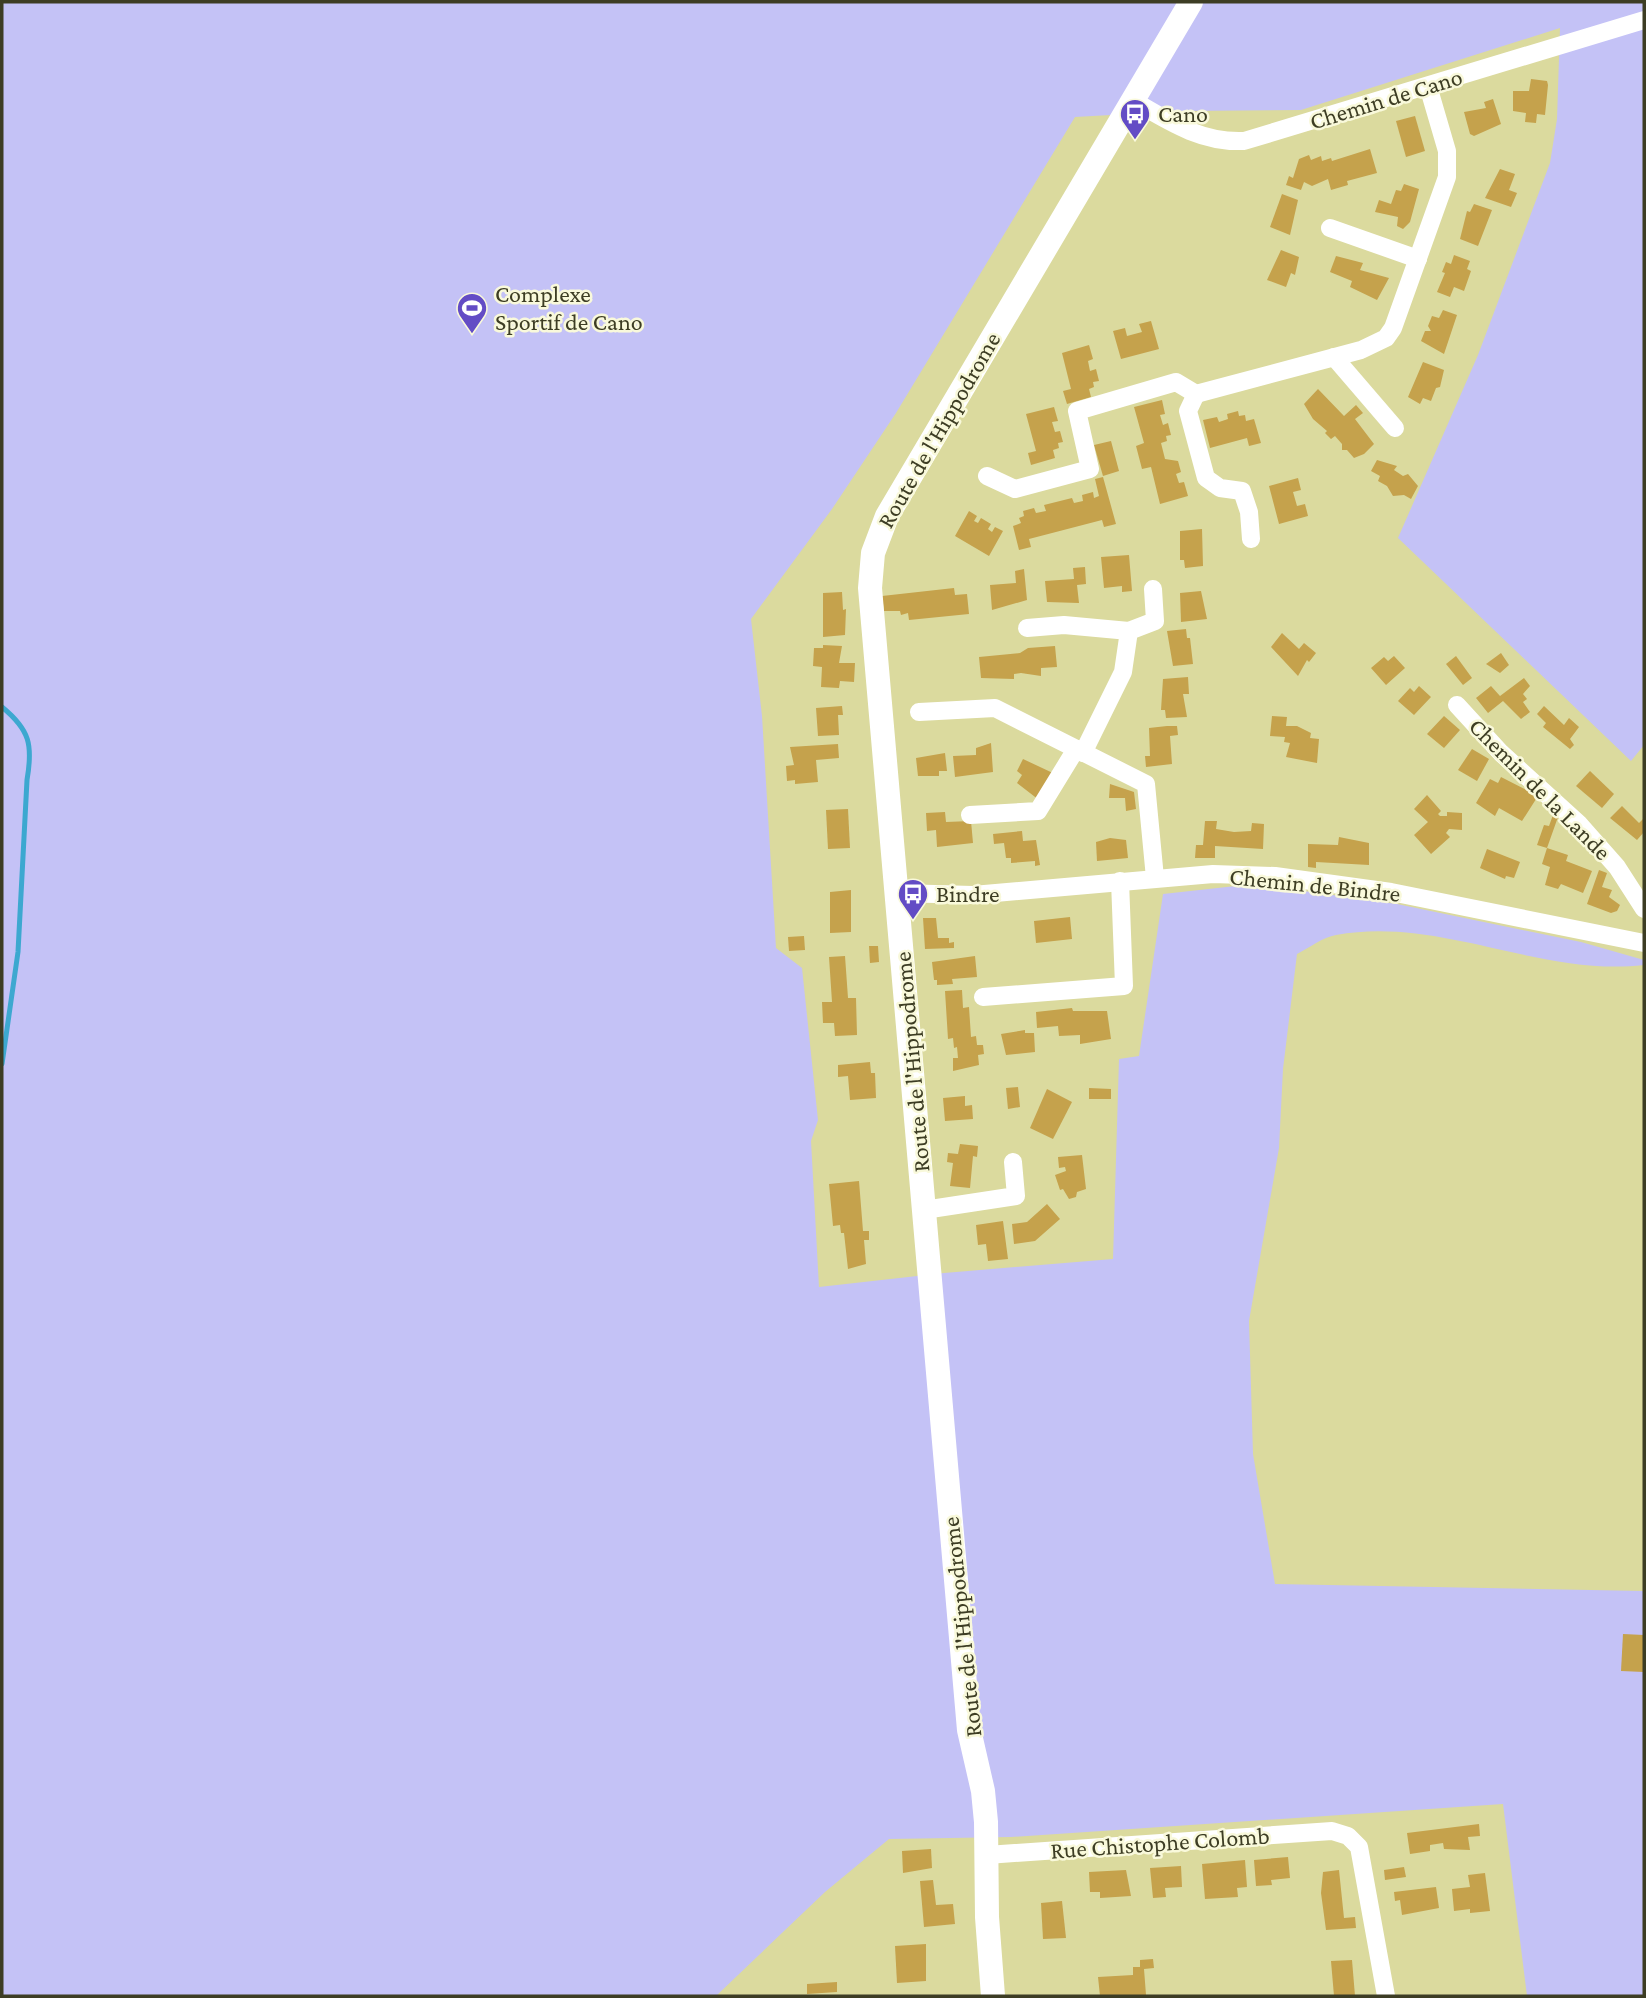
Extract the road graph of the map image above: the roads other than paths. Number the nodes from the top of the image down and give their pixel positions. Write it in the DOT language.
graph roads {
  1 [pos="1191,2"];
  2 [pos="1644,20"];
  3 [pos="1428,86"];
  4 [pos="1132,100"];
  5 [pos="1330,228"];
  6 [pos="1418,258"];
  7 [pos="1334,357"];
  8 [pos="1196,394"];
  9 [pos="1395,429"];
  10 [pos="987,476"];
  11 [pos="1251,539"];
  12 [pos="1153,589"];
  13 [pos="1027,628"];
  14 [pos="1129,631"];
  15 [pos="1457,705"];
  16 [pos="919,712"];
  17 [pos="1079,751"];
  18 [pos="970,815"];
  19 [pos="1155,878"];
  20 [pos="1121,881"];
  21 [pos="897,892"];
  22 [pos="1644,909"];
  23 [pos="1642,937"];
  24 [pos="983,997"];
  25 [pos="1013,1162"];
  26 [pos="925,1210"];
  27 [pos="988,1855"];
  28 [pos="993,1996"];
  29 [pos="1385,1996"];
  1 -- 4 [label="main road, Route de l'Hippodrome"];
  2 -- 3 [label="street, Chemin de Cano"];
  3 -- 4 [label="street, Chemin de Cano"];
  3 -- 6 [label="street"];
  4 -- 21 [label="main road, Route de l'Hippodrome"];
  5 -- 6 [label="street"];
  6 -- 7 [label="street"];
  7 -- 8 [label="street"];
  7 -- 9 [label="street"];
  8 -- 10 [label="street"];
  8 -- 11 [label="street"];
  12 -- 14 [label="street"];
  13 -- 14 [label="street"];
  14 -- 17 [label="street"];
  15 -- 22 [label="street, Chemin de la Lande"];
  16 -- 17 [label="street"];
  17 -- 18 [label="street"];
  17 -- 19 [label="street"];
  19 -- 20 [label="street, Chemin de Bindre"];
  19 -- 23 [label="street, Chemin de Bindre"];
  20 -- 21 [label="street, Chemin de Bindre"];
  20 -- 24 [label="street"];
  21 -- 26 [label="main road, Route de l'Hippodrome"];
  25 -- 26 [label="street"];
  26 -- 27 [label="main road, Route de l'Hippodrome"];
  27 -- 28 [label="main road, Route de l'Hippodrome"];
  27 -- 29 [label="street, Rue Chistophe Colomb"];
}
